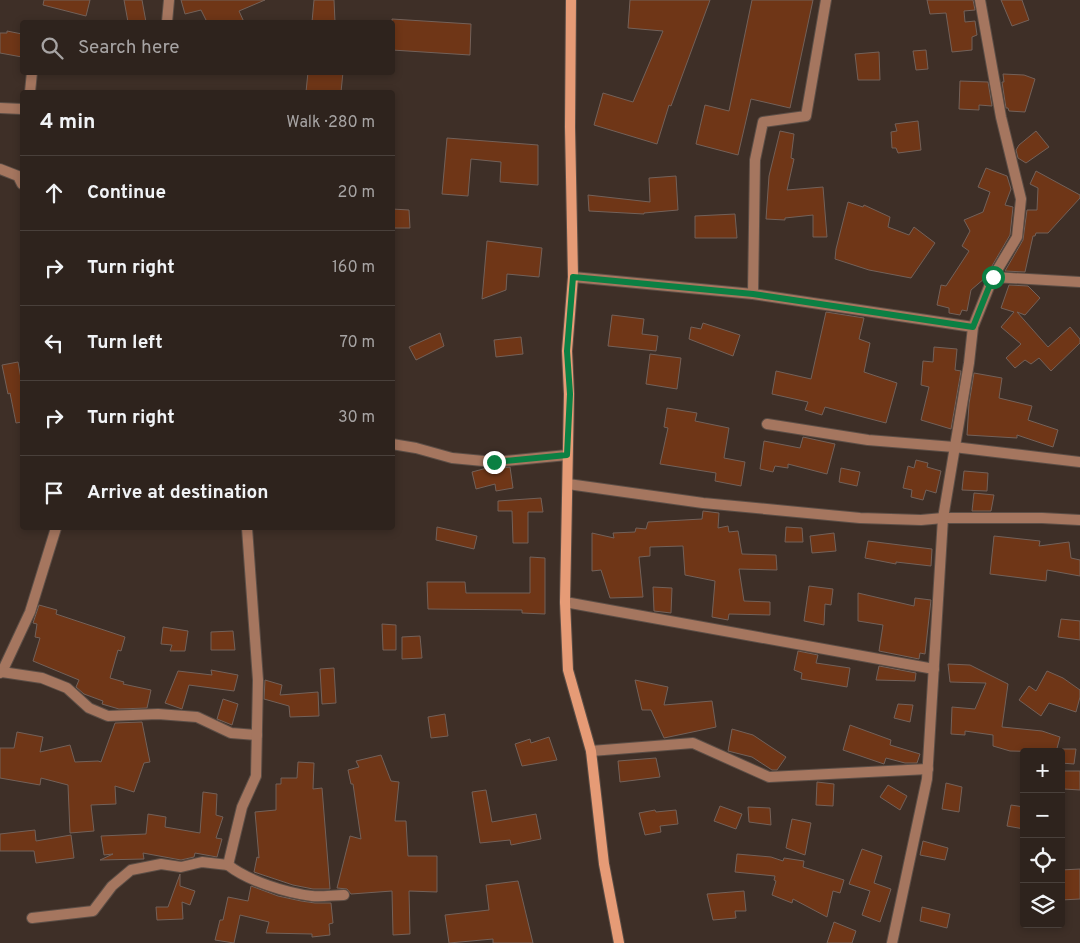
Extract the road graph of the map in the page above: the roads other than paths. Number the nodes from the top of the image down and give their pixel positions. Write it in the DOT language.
graph roads {
  1 [pos="169,0"];
  2 [pos="571,0"];
  3 [pos="826,0"];
  4 [pos="980,0"];
  5 [pos="167,20"];
  6 [pos="32,75"];
  7 [pos="30,90"];
  8 [pos="0,108"];
  9 [pos="20,109"];
  10 [pos="0,168"];
  11 [pos="20,180"];
  12 [pos="573,277"];
  13 [pos="993,277"];
  14 [pos="1080,282"];
  15 [pos="753,294"];
  16 [pos="973,327"];
  17 [pos="767,424"];
  18 [pos="395,444"];
  19 [pos="954,447"];
  20 [pos="567,455"];
  21 [pos="1080,462"];
  22 [pos="568,484"];
  23 [pos="943,518"];
  24 [pos="1080,520"];
  25 [pos="55,530"];
  26 [pos="247,530"];
  27 [pos="564,602"];
  28 [pos="934,669"];
  29 [pos="1,673"];
  30 [pos="257,735"];
  31 [pos="591,751"];
  32 [pos="928,769"];
  33 [pos="228,865"];
  34 [pos="344,895"];
  35 [pos="32,918"];
  36 [pos="619,943"];
  37 [pos="892,943"];
  1 -- 5 [label="street"];
  2 -- 12 [label="main road"];
  3 -- 15 [label="street"];
  4 -- 13 [label="street"];
  6 -- 7 [label="street"];
  8 -- 9 [label="street"];
  10 -- 11 [label="street"];
  12 -- 15 [label="street"];
  12 -- 20 [label="main road"];
  13 -- 14 [label="street"];
  13 -- 16 [label="street"];
  15 -- 16 [label="street"];
  16 -- 19 [label="street"];
  17 -- 19 [label="street"];
  18 -- 20 [label="street"];
  19 -- 21 [label="street"];
  19 -- 23 [label="street"];
  20 -- 22 [label="main road"];
  22 -- 23 [label="street"];
  22 -- 27 [label="main road"];
  23 -- 24 [label="street"];
  23 -- 28 [label="street"];
  25 -- 29 [label="street"];
  26 -- 30 [label="street"];
  27 -- 28 [label="street"];
  27 -- 31 [label="main road"];
  28 -- 32 [label="street"];
  29 -- 30 [label="street"];
  30 -- 33 [label="street"];
  31 -- 32 [label="street"];
  31 -- 36 [label="main road"];
  32 -- 37 [label="street"];
  33 -- 34 [label="street"];
  33 -- 35 [label="street"];
}
